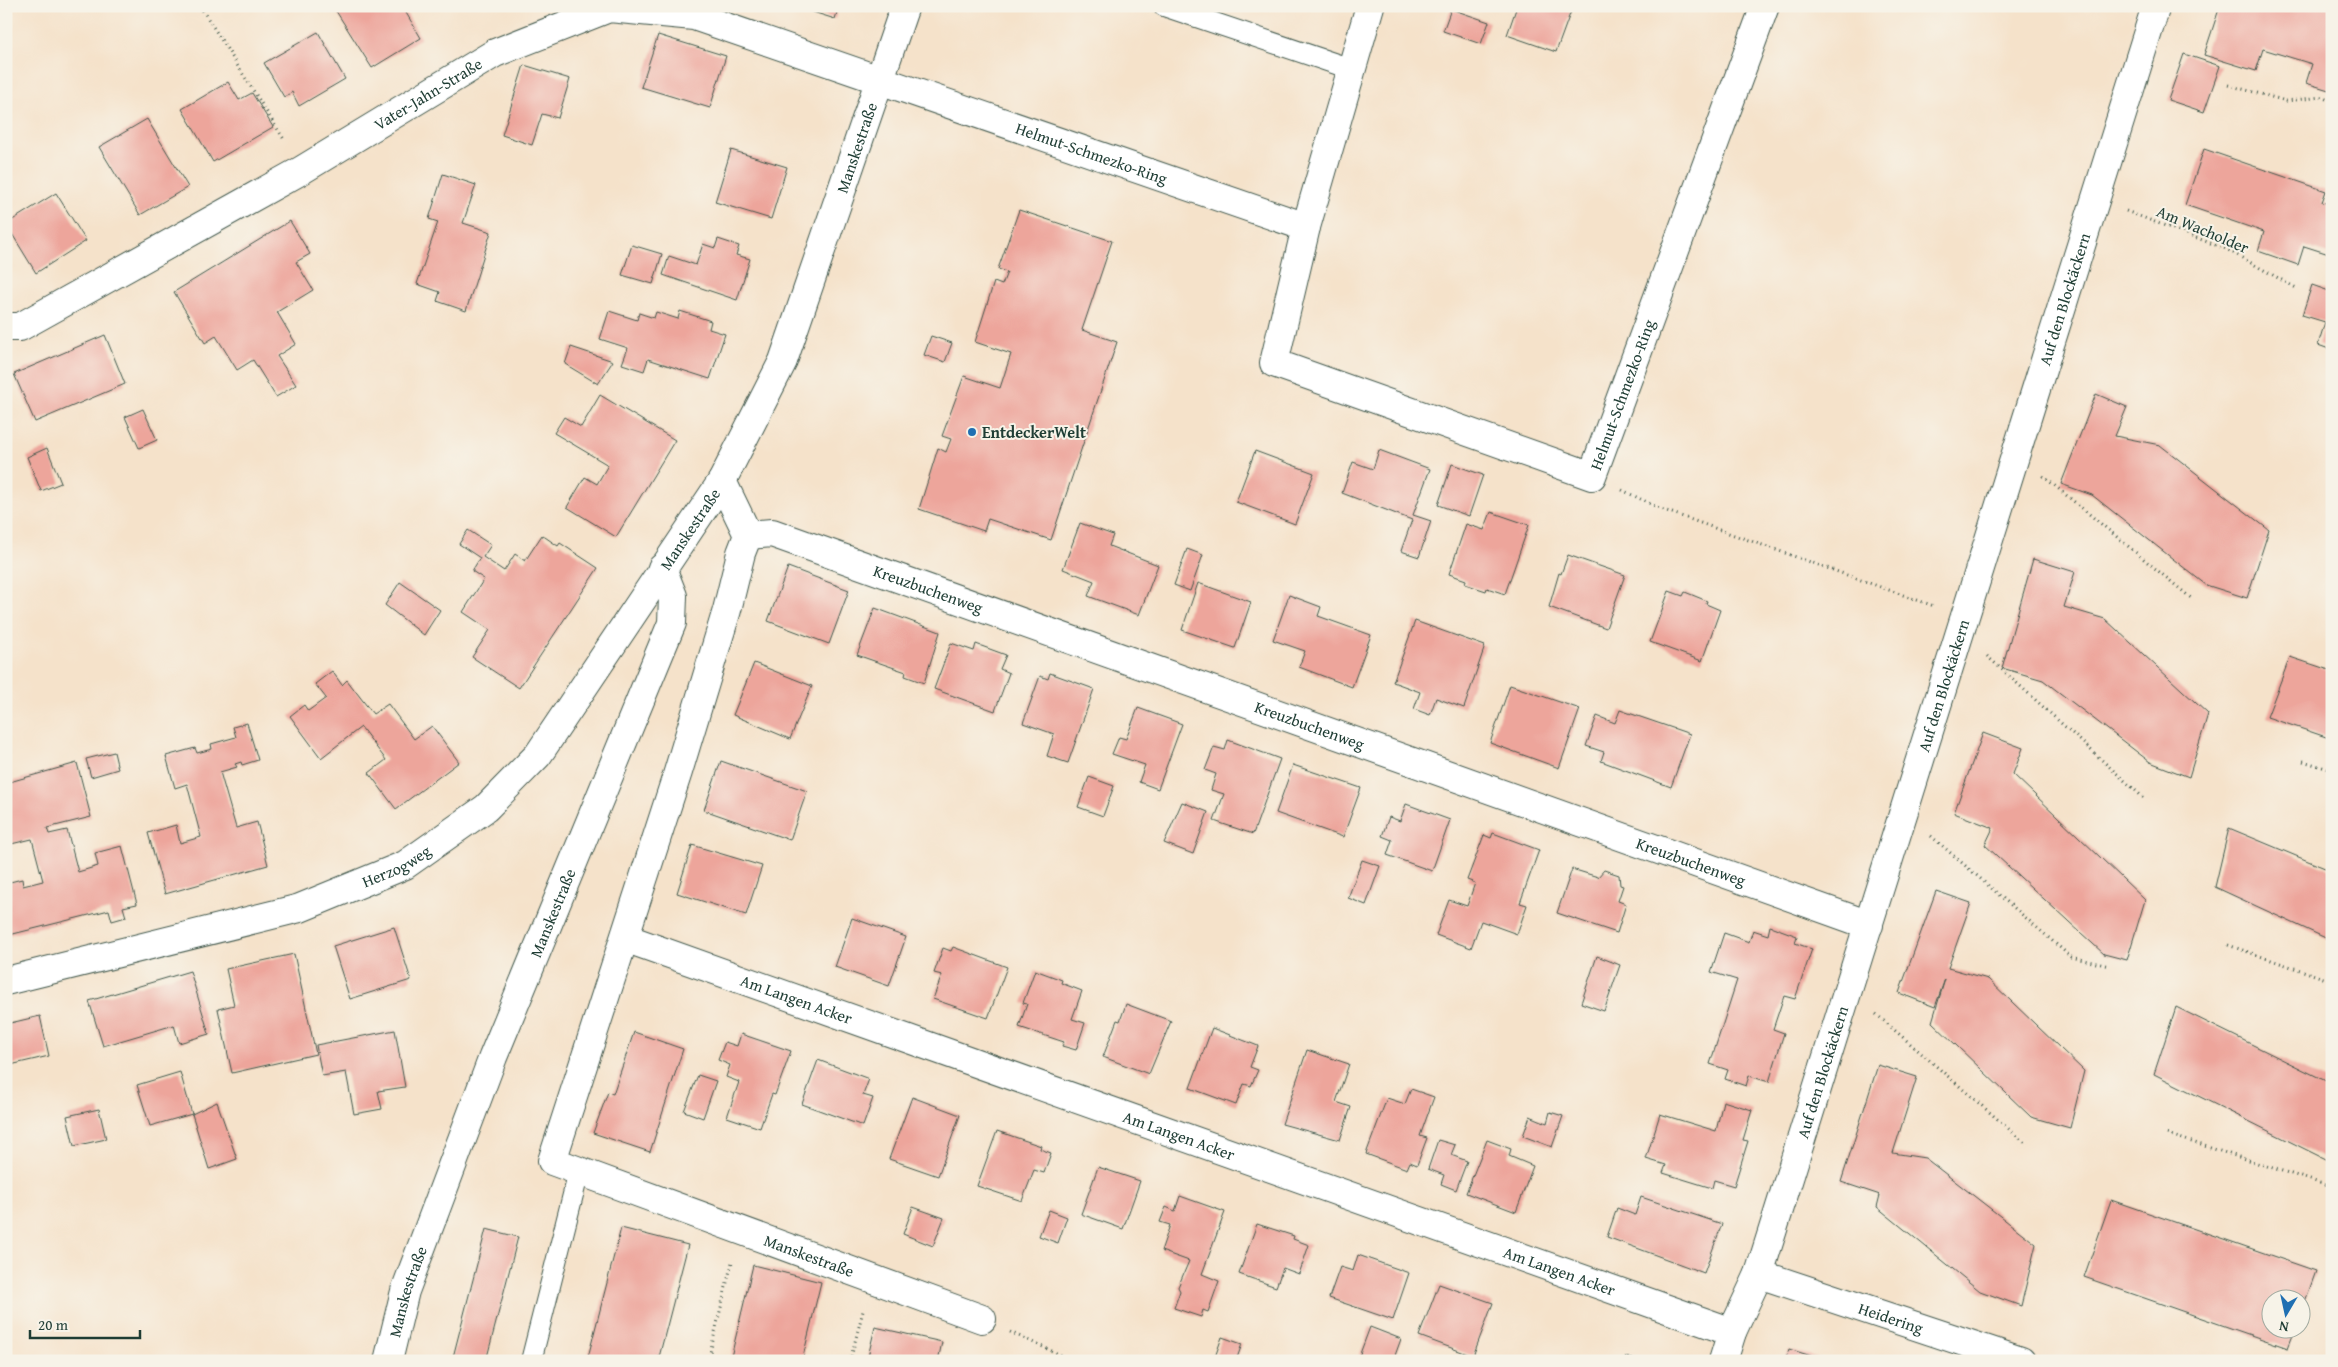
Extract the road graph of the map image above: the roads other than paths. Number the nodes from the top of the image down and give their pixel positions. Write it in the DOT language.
graph roads {
  1 [pos="905,6"];
  2 [pos="1164,6"];
  3 [pos="1370,6"];
  4 [pos="1765,6"];
  5 [pos="2156,6"];
  6 [pos="1351,68"];
  7 [pos="879,80"];
  8 [pos="1306,227"];
  9 [pos="6,327"];
  10 [pos="722,481"];
  11 [pos="748,535"];
  12 [pos="662,568"];
  13 [pos="1869,925"];
  14 [pos="625,938"];
  15 [pos="6,981"];
  16 [pos="579,1171"];
  17 [pos="1759,1274"];
  18 [pos="982,1319"];
  19 [pos="1732,1332"];
  20 [pos="388,1361"];
  21 [pos="531,1361"];
  22 [pos="1723,1361"];
  23 [pos="2021,1361"];
  1 -- 7 [label="street, Manskestraße"];
  2 -- 6 [label="lane"];
  3 -- 6 [label="street, Helmut-Schmezko-Ring"];
  4 -- 8 [label="street, Helmut-Schmezko-Ring"];
  5 -- 13 [label="street, Auf den Blockäckern"];
  6 -- 8 [label="street, Helmut-Schmezko-Ring"];
  7 -- 8 [label="street, Helmut-Schmezko-Ring"];
  7 -- 9 [label="street, Vater-Jahn-Straße"];
  7 -- 10 [label="street, Manskestraße"];
  10 -- 11 [label="street, Manskestraße"];
  10 -- 12 [label="street, Manskestraße"];
  11 -- 13 [label="street, Kreuzbuchenweg"];
  11 -- 14 [label="street, Manskestraße"];
  12 -- 15 [label="street, Herzogweg"];
  12 -- 20 [label="street, Manskestraße"];
  13 -- 17 [label="street, Auf den Blockäckern"];
  14 -- 16 [label="street, Manskestraße"];
  14 -- 19 [label="street, Am Langen Acker"];
  16 -- 18 [label="street, Manskestraße"];
  16 -- 21 [label="lane"];
  17 -- 19 [label="street, Auf den Blockäckern"];
  17 -- 23 [label="street, Heidering"];
  19 -- 22 [label="street, Auf den Blockäckern"];
}
